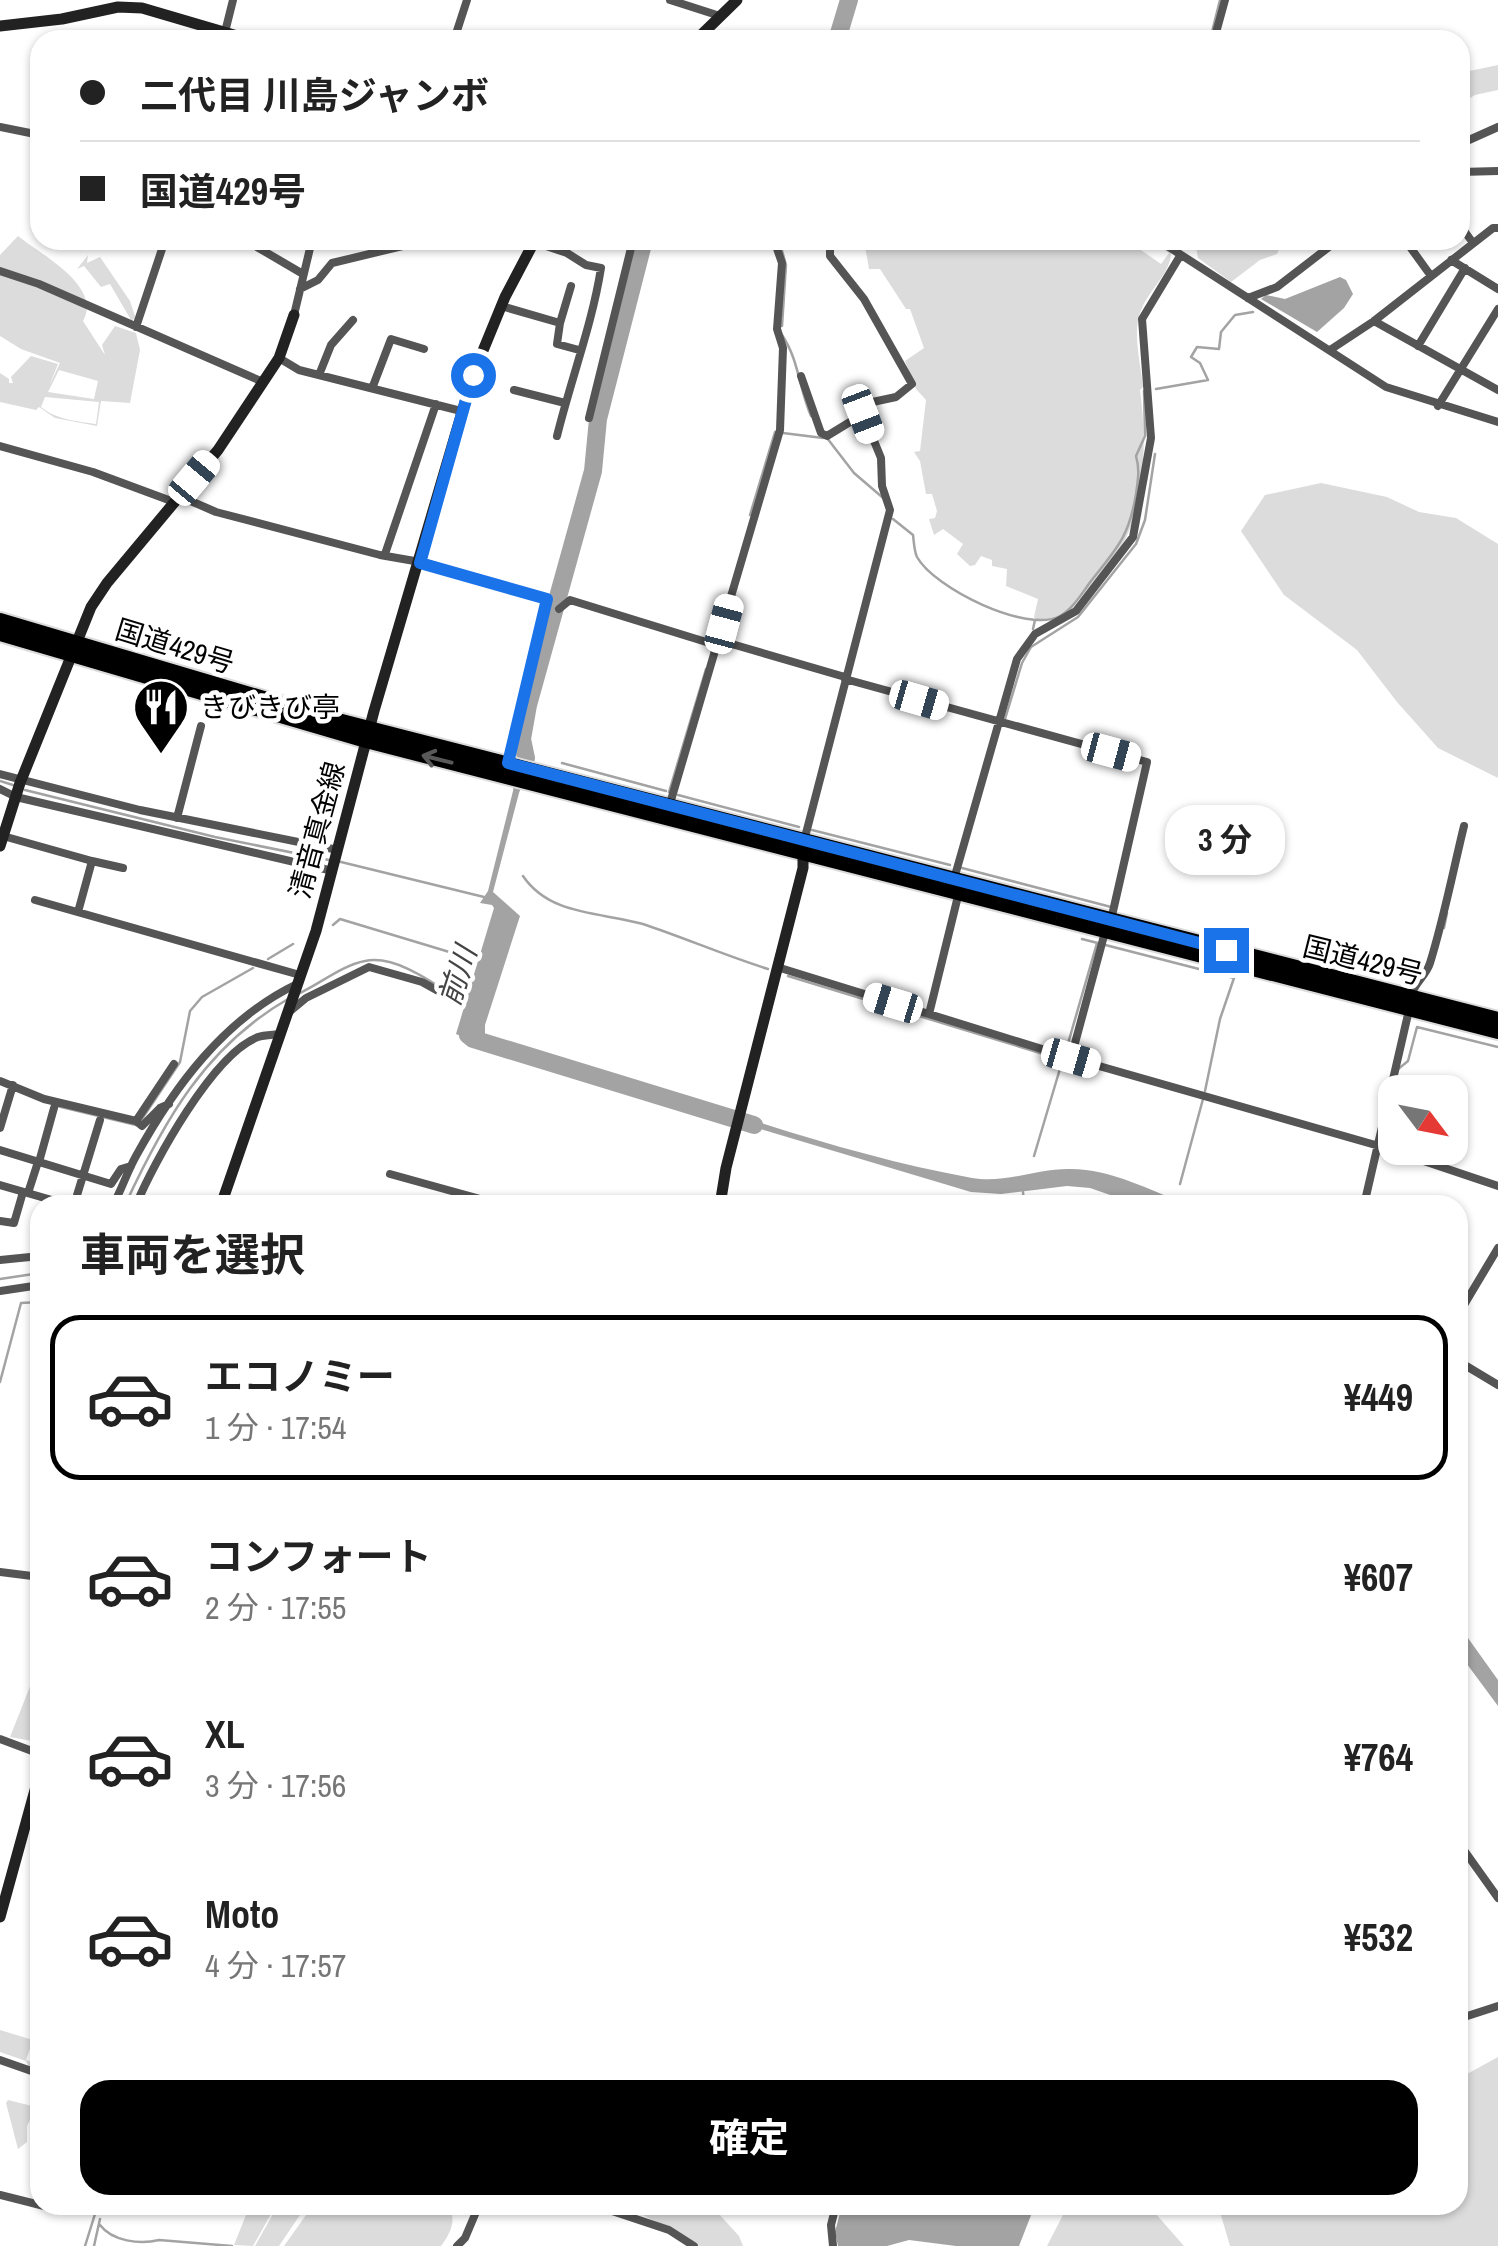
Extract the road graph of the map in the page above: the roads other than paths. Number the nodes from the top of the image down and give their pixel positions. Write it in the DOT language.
graph roads {
  1 [pos="233,0"];
  2 [pos="467,0"];
  3 [pos="670,0"];
  4 [pos="737,0"];
  5 [pos="1225,0"];
  6 [pos="703,5"];
  7 [pos="720,16"];
  8 [pos="0,26"];
  9 [pos="207,30"];
  10 [pos="225,30"];
  11 [pos="457,30"];
  12 [pos="706,30"];
  13 [pos="1217,30"];
  14 [pos="0,127"];
  15 [pos="1498,127"];
  16 [pos="30,133"];
  17 [pos="1470,140"];
  18 [pos="1470,172"];
  19 [pos="1498,172"];
  20 [pos="1498,228"];
  21 [pos="1470,239"];
  22 [pos="1473,243"];
  23 [pos="1470,245"];
  24 [pos="162,250"];
  25 [pos="262,250"];
  26 [pos="309,250"];
  27 [pos="387,250"];
  28 [pos="530,250"];
  29 [pos="559,250"];
  30 [pos="632,250"];
  31 [pos="777,250"];
  32 [pos="830,250"];
  33 [pos="1172,250"];
  34 [pos="1322,250"];
  35 [pos="1412,250"];
  36 [pos="1464,250"];
  37 [pos="1180,256"];
  38 [pos="1451,260"];
  39 [pos="601,268"];
  40 [pos="1464,268"];
  41 [pos="0,271"];
  42 [pos="626,272"];
  43 [pos="303,274"];
  44 [pos="1431,276"];
  45 [pos="570,286"];
  46 [pos="300,289"];
  47 [pos="1498,289"];
  48 [pos="1248,298"];
  49 [pos="501,306"];
  50 [pos="1498,309"];
  51 [pos="294,316"];
  52 [pos="353,320"];
  53 [pos="1374,321"];
  54 [pos="560,323"];
  55 [pos="136,327"];
  56 [pos="1418,346"];
  57 [pos="424,349"];
  58 [pos="579,350"];
  59 [pos="1330,350"];
  60 [pos="279,358"];
  61 [pos="1460,371"];
  62 [pos="318,374"];
  63 [pos="801,376"];
  64 [pos="263,382"];
  65 [pos="372,386"];
  66 [pos="514,390"];
  67 [pos="1498,390"];
  68 [pos="436,404"];
  69 [pos="565,404"];
  70 [pos="1438,406"];
  71 [pos="461,411"];
  72 [pos="863,414"];
  73 [pos="589,418"];
  74 [pos="1498,422"];
  75 [pos="556,436"];
  76 [pos="0,446"];
  77 [pos="176,499"];
  78 [pos="385,554"];
  79 [pos="420,563"];
  80 [pos="559,608"];
  81 [pos="0,620"];
  82 [pos="0,634"];
  83 [pos="717,642"];
  84 [pos="73,649"];
  85 [pos="845,678"];
  86 [pos="998,723"];
  87 [pos="202,726"];
  88 [pos="368,734"];
  89 [pos="509,768"];
  90 [pos="0,774"];
  91 [pos="19,788"];
  92 [pos="0,790"];
  93 [pos="668,812"];
  94 [pos="177,818"];
  95 [pos="1464,826"];
  96 [pos="2,841"];
  97 [pos="803,848"];
  98 [pos="92,860"];
  99 [pos="335,861"];
  100 [pos="124,868"];
  101 [pos="956,887"];
  102 [pos="35,900"];
  103 [pos="78,912"];
  104 [pos="1105,935"];
  105 [pos="777,967"];
  106 [pos="298,982"];
  107 [pos="449,997"];
  108 [pos="1410,1004"];
  109 [pos="288,1012"];
  110 [pos="930,1014"];
  111 [pos="1498,1018"];
  112 [pos="1498,1032"];
  113 [pos="281,1034"];
  114 [pos="1067,1057"];
  115 [pos="174,1064"];
  116 [pos="1394,1075"];
  117 [pos="0,1082"];
  118 [pos="13,1087"];
  119 [pos="178,1092"];
  120 [pos="191,1102"];
  121 [pos="169,1104"];
  122 [pos="54,1108"];
  123 [pos="100,1120"];
  124 [pos="138,1123"];
  125 [pos="0,1128"];
  126 [pos="1378,1146"];
  127 [pos="0,1150"];
  128 [pos="1378,1150"];
  129 [pos="39,1162"];
  130 [pos="1436,1165"];
  131 [pos="131,1166"];
  132 [pos="390,1174"];
  133 [pos="83,1176"];
  134 [pos="0,1185"];
  135 [pos="1498,1186"];
  136 [pos="26,1192"];
  137 [pos="36,1195"];
  138 [pos="75,1195"];
  139 [pos="118,1195"];
  140 [pos="140,1195"];
  141 [pos="225,1195"];
  142 [pos="466,1195"];
  143 [pos="722,1195"];
  144 [pos="1367,1195"];
  145 [pos="0,1222"];
  146 [pos="1498,1248"];
  147 [pos="30,1257"];
  148 [pos="0,1260"];
  149 [pos="30,1286"];
  150 [pos="0,1291"];
  151 [pos="1468,1298"];
  152 [pos="1468,1367"];
  153 [pos="1498,1385"];
  154 [pos="0,1572"];
  155 [pos="30,1576"];
  156 [pos="0,1739"];
  157 [pos="30,1750"];
  158 [pos="30,1804"];
  159 [pos="1468,1856"];
  160 [pos="3,1890"];
  161 [pos="1498,1898"];
  162 [pos="0,1917"];
  163 [pos="1498,2006"];
  164 [pos="1468,2016"];
  165 [pos="0,2060"];
  166 [pos="30,2070"];
  167 [pos="0,2195"];
  168 [pos="30,2202"];
  169 [pos="475,2215"];
  170 [pos="624,2215"];
  171 [pos="834,2215"];
  172 [pos="457,2246"];
  173 [pos="694,2246"];
  174 [pos="834,2246"];
  1 -- 10 [label="street"];
  2 -- 11 [label="street"];
  3 -- 6 [label="street"];
  4 -- 7 [label="main road"];
  5 -- 13 [label="street"];
  6 -- 7 [label="street"];
  7 -- 12 [label="main road"];
  8 -- 9 [label="main road"];
  14 -- 16 [label="street"];
  15 -- 17 [label="street"];
  18 -- 19 [label="street"];
  20 -- 22 [label="street"];
  21 -- 22 [label="street"];
  22 -- 23 [label="street"];
  24 -- 55 [label="street"];
  25 -- 43 [label="street"];
  26 -- 43 [label="street"];
  27 -- 46 [label="street"];
  28 -- 49 [label="main road, 清音真金線"];
  29 -- 39 [label="street"];
  30 -- 42 [label="street"];
  31 -- 83 [label="street"];
  32 -- 72 [label="street"];
  33 -- 37 [label="street"];
  34 -- 48 [label="street"];
  35 -- 44 [label="street"];
  36 -- 38 [label="street"];
  37 -- 48 [label="street"];
  37 -- 86 [label="street"];
  38 -- 40 [label="street"];
  38 -- 44 [label="street"];
  39 -- 42 [label="street"];
  39 -- 58 [label="street"];
  40 -- 47 [label="street"];
  40 -- 56 [label="street"];
  41 -- 55 [label="street"];
  42 -- 73 [label="street"];
  43 -- 46 [label="street"];
  44 -- 53 [label="street"];
  45 -- 54 [label="street"];
  46 -- 51 [label="street"];
  48 -- 59 [label="street"];
  49 -- 54 [label="street"];
  49 -- 71 [label="main road, 清音真金線"];
  50 -- 61 [label="street"];
  51 -- 60 [label="main road"];
  52 -- 62 [label="street"];
  53 -- 56 [label="street"];
  53 -- 59 [label="street"];
  54 -- 58 [label="street"];
  55 -- 64 [label="street"];
  56 -- 61 [label="street"];
  57 -- 65 [label="street"];
  58 -- 69 [label="street"];
  59 -- 70 [label="street"];
  60 -- 62 [label="street"];
  60 -- 64 [label="main road"];
  61 -- 67 [label="street"];
  61 -- 70 [label="street"];
  62 -- 65 [label="street"];
  63 -- 72 [label="street"];
  64 -- 77 [label="main road"];
  65 -- 68 [label="street"];
  66 -- 69 [label="street"];
  68 -- 71 [label="street"];
  68 -- 78 [label="street"];
  69 -- 75 [label="street"];
  70 -- 74 [label="street"];
  71 -- 79 [label="main road, 清音真金線"];
  72 -- 85 [label="street"];
  76 -- 77 [label="street"];
  77 -- 78 [label="street"];
  77 -- 84 [label="main road"];
  78 -- 79 [label="street"];
  79 -- 88 [label="main road, 清音真金線"];
  79 -- 89 [label="street"];
  80 -- 83 [label="street"];
  81 -- 84 [label="highway, 国道429号"];
  82 -- 84 [label="highway, 国道429号"];
  83 -- 85 [label="street"];
  83 -- 93 [label="street"];
  84 -- 88 [label="highway, 国道429号"];
  84 -- 91 [label="main road"];
  85 -- 86 [label="street"];
  85 -- 97 [label="street"];
  86 -- 101 [label="street"];
  86 -- 104 [label="street"];
  87 -- 94 [label="street"];
  88 -- 89 [label="highway, 国道429号"];
  88 -- 99 [label="main road, 清音真金線"];
  89 -- 93 [label="highway, 国道429号"];
  90 -- 91 [label="street"];
  91 -- 92 [label="street"];
  91 -- 94 [label="street"];
  91 -- 96 [label="main road"];
  91 -- 99 [label="street"];
  93 -- 97 [label="highway, 国道429号"];
  94 -- 99 [label="street"];
  95 -- 108 [label="street"];
  96 -- 98 [label="street"];
  97 -- 101 [label="highway, 国道429号"];
  97 -- 105 [label="main road"];
  98 -- 100 [label="street"];
  98 -- 103 [label="street"];
  99 -- 106 [label="main road, 清音真金線"];
  101 -- 104 [label="highway, 国道429号"];
  101 -- 110 [label="street"];
  102 -- 103 [label="street"];
  103 -- 106 [label="street"];
  104 -- 108 [label="highway, 国道429号"];
  104 -- 114 [label="street"];
  105 -- 110 [label="street"];
  105 -- 143 [label="main road"];
  106 -- 109 [label="main road, 清音真金線"];
  106 -- 119 [label="street"];
  107 -- 109 [label="street"];
  108 -- 111 [label="highway, 国道429号"];
  108 -- 112 [label="highway, 国道429号"];
  108 -- 116 [label="street"];
  109 -- 113 [label="main road, 清音真金線"];
  110 -- 114 [label="street"];
  113 -- 120 [label="street"];
  113 -- 141 [label="main road, 清音真金線"];
  114 -- 126 [label="street"];
  115 -- 124 [label="street"];
  117 -- 118 [label="street"];
  118 -- 124 [label="street"];
  118 -- 125 [label="street"];
  119 -- 120 [label="street"];
  119 -- 121 [label="street"];
  120 -- 140 [label="street"];
  121 -- 124 [label="street"];
  121 -- 131 [label="street"];
  122 -- 129 [label="street"];
  123 -- 133 [label="street"];
  127 -- 129 [label="street"];
  128 -- 144 [label="street"];
  129 -- 133 [label="street"];
  129 -- 136 [label="street"];
  130 -- 135 [label="street"];
  131 -- 133 [label="street"];
  131 -- 139 [label="street"];
  132 -- 142 [label="street"];
  133 -- 138 [label="street"];
  134 -- 136 [label="street"];
  136 -- 137 [label="street"];
  136 -- 145 [label="street"];
  146 -- 151 [label="street"];
  147 -- 148 [label="street"];
  149 -- 150 [label="street"];
  152 -- 153 [label="street"];
  154 -- 155 [label="street"];
  156 -- 157 [label="street"];
  158 -- 160 [label="main road"];
  159 -- 161 [label="street"];
  160 -- 162 [label="main road"];
  163 -- 164 [label="street"];
  165 -- 166 [label="street"];
  167 -- 168 [label="street"];
  169 -- 172 [label="street"];
  170 -- 173 [label="street"];
  171 -- 174 [label="street"];
}
